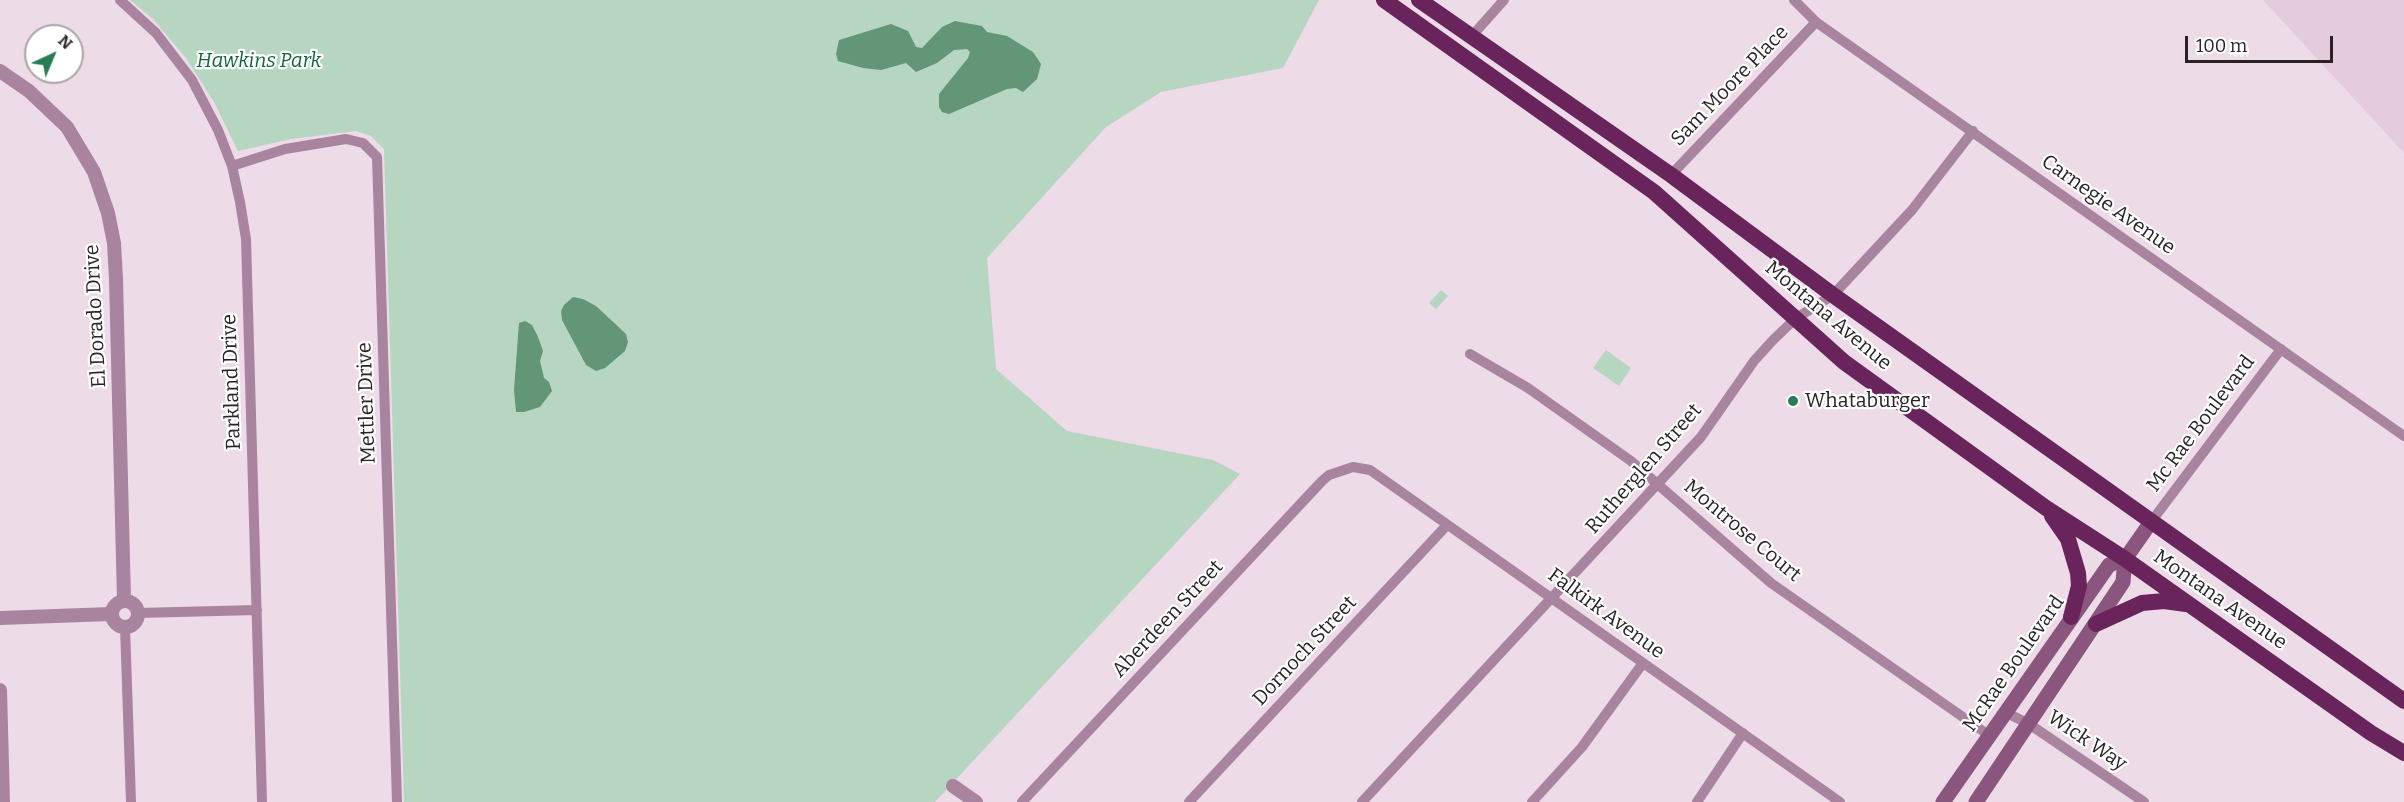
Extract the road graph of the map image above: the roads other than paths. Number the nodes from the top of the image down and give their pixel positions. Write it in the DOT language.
graph roads {
  1 [pos="120,0"];
  2 [pos="1384,0"];
  3 [pos="1419,0"];
  4 [pos="1504,0"];
  5 [pos="1794,0"];
  6 [pos="1816,22"];
  7 [pos="1470,37"];
  8 [pos="0,71"];
  9 [pos="1973,131"];
  10 [pos="232,166"];
  11 [pos="1671,175"];
  12 [pos="1833,295"];
  13 [pos="1795,319"];
  14 [pos="2281,349"];
  15 [pos="1470,354"];
  16 [pos="2404,436"];
  17 [pos="1346,468"];
  18 [pos="1659,483"];
  19 [pos="2046,508"];
  20 [pos="2151,522"];
  21 [pos="1447,525"];
  22 [pos="2125,559"];
  23 [pos="1552,598"];
  24 [pos="124,600"];
  25 [pos="2189,605"];
  26 [pos="257,610"];
  27 [pos="138,613"];
  28 [pos="111,614"];
  29 [pos="2071,617"];
  30 [pos="0,618"];
  31 [pos="2096,624"];
  32 [pos="125,627"];
  33 [pos="1642,663"];
  34 [pos="0,690"];
  35 [pos="2404,701"];
  36 [pos="2007,713"];
  37 [pos="2029,724"];
  38 [pos="1743,734"];
  39 [pos="1990,736"];
  40 [pos="2404,753"];
  41 [pos="953,786"];
  42 [pos="3,802"];
  43 [pos="131,802"];
  44 [pos="262,802"];
  45 [pos="397,802"];
  46 [pos="976,802"];
  47 [pos="1022,802"];
  48 [pos="1189,802"];
  49 [pos="1362,802"];
  50 [pos="1532,802"];
  51 [pos="1697,802"];
  52 [pos="1840,802"];
  53 [pos="1943,802"];
  54 [pos="1976,802"];
  55 [pos="2144,802"];
  1 -- 10 [label="street, Parkland Drive"];
  2 -- 13 [label="highway, Montana Avenue"];
  3 -- 7 [label="highway, Montana Avenue"];
  4 -- 7 [label="street"];
  5 -- 6 [label="street, Carnegie Avenue"];
  6 -- 9 [label="street, Carnegie Avenue"];
  6 -- 11 [label="street, Sam Moore Place"];
  7 -- 11 [label="highway, Montana Avenue"];
  8 -- 24 [label="street, El Dorado Drive"];
  9 -- 12 [label="street, Rutherglen Street"];
  9 -- 14 [label="street, Carnegie Avenue"];
  10 -- 26 [label="street, Parkland Drive"];
  10 -- 45 [label="street, Mettler Drive"];
  11 -- 12 [label="highway, Montana Avenue"];
  12 -- 13 [label="street, Rutherglen Street"];
  12 -- 20 [label="highway, Montana Avenue"];
  13 -- 18 [label="street, Rutherglen Street"];
  13 -- 19 [label="highway, Montana Avenue"];
  14 -- 16 [label="street, Carnegie Avenue"];
  14 -- 20 [label="street, Mc Rae Boulevard"];
  15 -- 18 [label="street, Montrose Court"];
  17 -- 21 [label="street, Falkirk Avenue"];
  17 -- 47 [label="street, Aberdeen Street"];
  18 -- 23 [label="street, Rutherglen Street"];
  18 -- 39 [label="street, Montrose Court"];
  19 -- 22 [label="highway, Montana Avenue"];
  19 -- 29 [label="highway"];
  20 -- 22 [label="main road, McRae Boulevard"];
  20 -- 35 [label="highway, Montana Avenue"];
  21 -- 23 [label="street, Falkirk Avenue"];
  21 -- 48 [label="street, Dornoch Street"];
  22 -- 25 [label="highway, Montana Avenue"];
  22 -- 29 [label="main road, McRae Boulevard"];
  22 -- 31 [label="main road, McRae Boulevard"];
  23 -- 33 [label="street, Falkirk Avenue"];
  23 -- 49 [label="street, Rutherglen Street"];
  24 -- 27 [label="street"];
  24 -- 28 [label="street"];
  25 -- 31 [label="highway"];
  25 -- 40 [label="highway, Montana Avenue"];
  26 -- 27 [label="street"];
  26 -- 44 [label="street, Parkland Drive"];
  27 -- 32 [label="street"];
  28 -- 30 [label="street"];
  28 -- 32 [label="street"];
  29 -- 36 [label="main road, McRae Boulevard"];
  31 -- 37 [label="main road, McRae Boulevard"];
  32 -- 43 [label="street"];
  33 -- 38 [label="street, Falkirk Avenue"];
  33 -- 50 [label="street"];
  34 -- 42 [label="street"];
  36 -- 37 [label="street, Wick Way"];
  36 -- 39 [label="main road, McRae Boulevard"];
  37 -- 54 [label="main road, McRae Boulevard"];
  37 -- 55 [label="street, Wick Way"];
  38 -- 51 [label="street"];
  38 -- 52 [label="street, Falkirk Avenue"];
  39 -- 53 [label="main road, McRae Boulevard"];
  41 -- 46 [label="street"];
}
